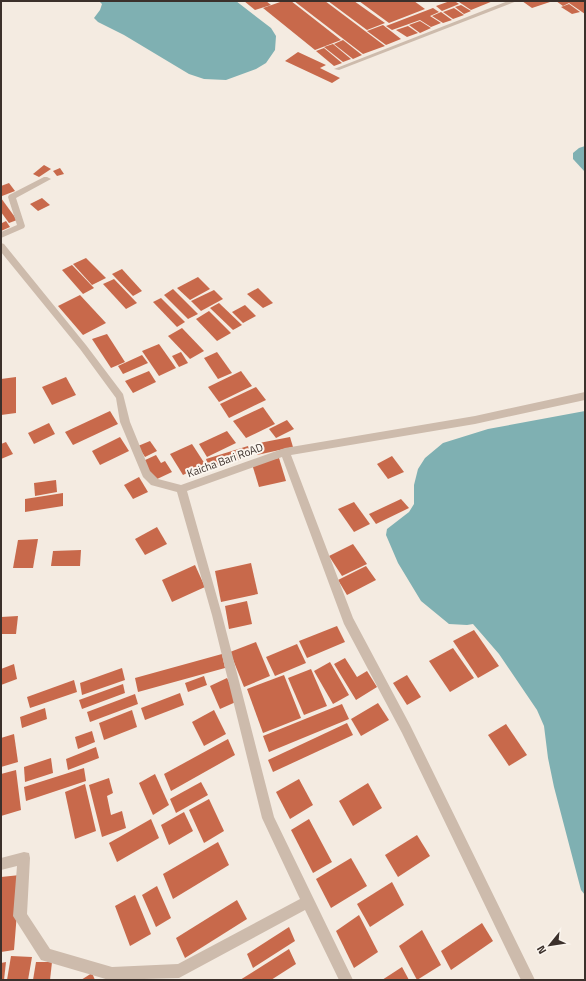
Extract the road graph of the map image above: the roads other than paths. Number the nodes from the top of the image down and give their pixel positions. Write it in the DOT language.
graph roads {
  1 [pos="514,1"];
  2 [pos="337,69"];
  3 [pos="47,179"];
  4 [pos="1,235"];
  5 [pos="1,246"];
  6 [pos="585,396"];
  7 [pos="285,452"];
  8 [pos="181,489"];
  9 [pos="1,864"];
  10 [pos="309,901"];
  11 [pos="346,980"];
  12 [pos="528,980"];
  1 -- 2 [label="street"];
  3 -- 4 [label="street"];
  5 -- 8 [label="street, Kaicha Bari RoAD"];
  6 -- 7 [label="street, Kaicha Bari RoAD"];
  7 -- 8 [label="street, Kaicha Bari RoAD"];
  7 -- 12 [label="street"];
  8 -- 10 [label="street"];
  9 -- 10 [label="street"];
  10 -- 11 [label="street"];
}
